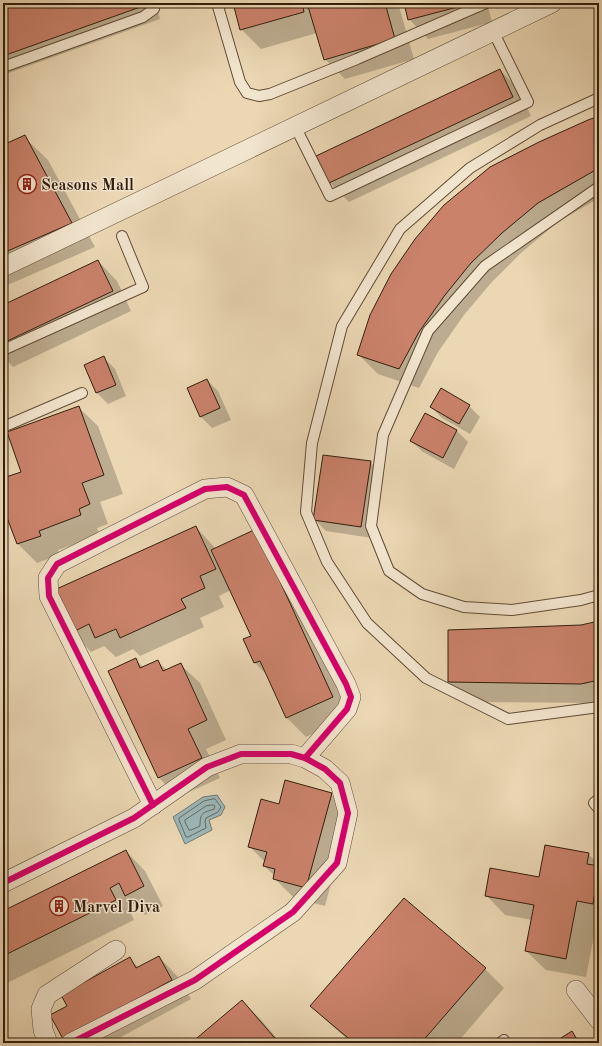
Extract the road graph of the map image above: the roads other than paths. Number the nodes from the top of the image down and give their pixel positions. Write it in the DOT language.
graph roads {
  1 [pos="155,3"];
  2 [pos="217,3"];
  3 [pos="486,3"];
  4 [pos="552,3"];
  5 [pos="493,31"];
  6 [pos="3,67"];
  7 [pos="599,98"];
  8 [pos="295,126"];
  9 [pos="599,187"];
  10 [pos="122,236"];
  11 [pos="3,267"];
  12 [pos="3,350"];
  13 [pos="82,393"];
  14 [pos="3,427"];
  15 [pos="599,595"];
  16 [pos="599,707"];
  17 [pos="305,758"];
  18 [pos="599,799"];
  19 [pos="153,805"];
  20 [pos="599,809"];
  21 [pos="3,883"];
  22 [pos="116,950"];
  23 [pos="576,990"];
  24 [pos="599,1020"];
  25 [pos="48,1043"];
  26 [pos="71,1043"];
  1 -- 6 [label="lane"];
  2 -- 3 [label="lane"];
  4 -- 5 [label="street"];
  5 -- 8 [label="street"];
  5 -- 8 [label="lane"];
  7 -- 16 [label="lane"];
  8 -- 11 [label="street"];
  9 -- 15 [label="lane"];
  10 -- 12 [label="lane"];
  13 -- 14 [label="lane"];
  17 -- 19 [label="street"];
  17 -- 19 [label="street"];
  17 -- 26 [label="street"];
  18 -- 20 [label="lane"];
  19 -- 21 [label="street"];
  22 -- 25 [label="street"];
  23 -- 24 [label="street"];
}
